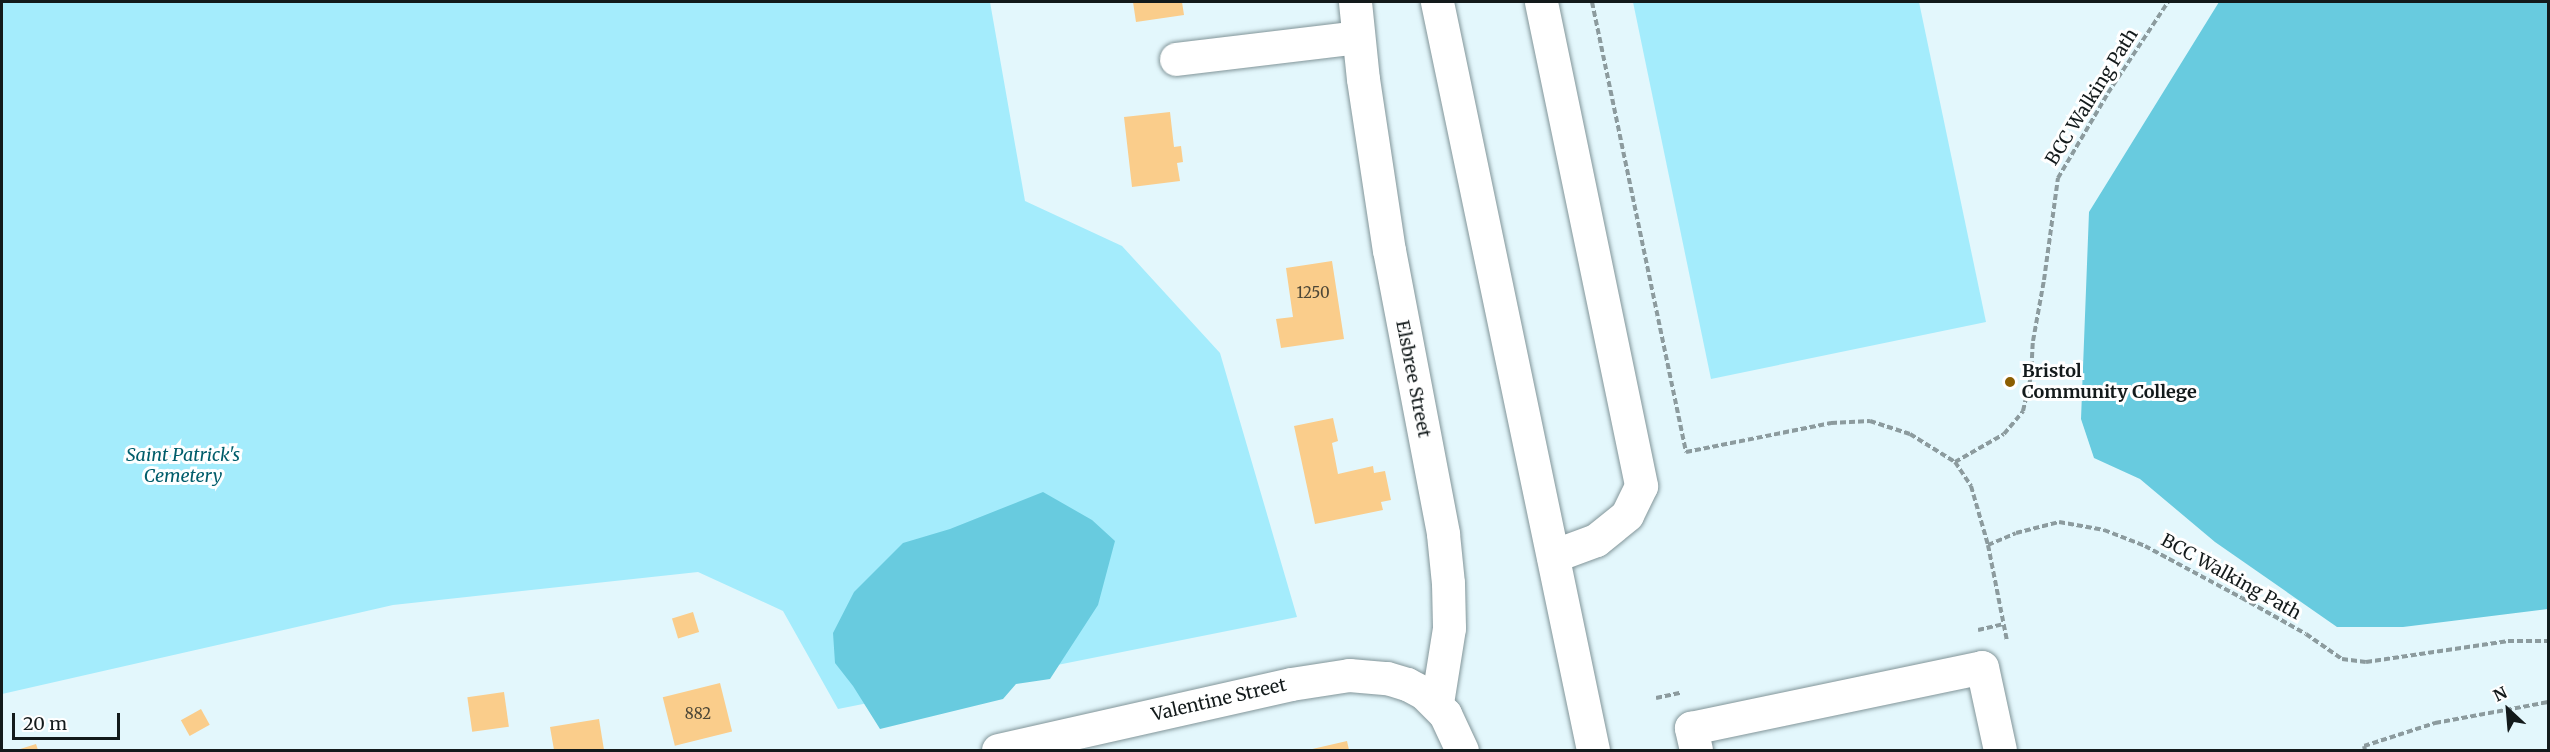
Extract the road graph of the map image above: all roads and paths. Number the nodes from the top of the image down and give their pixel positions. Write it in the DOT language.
graph roads {
  1 [pos="1355,2"];
  2 [pos="1437,2"];
  3 [pos="1541,2"];
  4 [pos="1592,2"];
  5 [pos="2168,2"];
  6 [pos="1358,37"];
  7 [pos="1176,59"];
  8 [pos="1955,462"];
  9 [pos="1553,556"];
  10 [pos="2548,641"];
  11 [pos="2548,702"];
  12 [pos="1437,704"];
  13 [pos="998,750"];
  14 [pos="1462,750"];
  15 [pos="1593,750"];
  16 [pos="1696,750"];
  17 [pos="2000,750"];
  18 [pos="2365,750"];
  1 -- 6 [label="street, Elsbree Street"];
  2 -- 9 [label="street"];
  3 -- 9 [label="street"];
  4 -- 8 [label="path, BCC Walking Path"];
  5 -- 8 [label="path, BCC Walking Path"];
  6 -- 7 [label="street"];
  6 -- 12 [label="street, Elsbree Street"];
  8 -- 10 [label="path, BCC Walking Path"];
  9 -- 15 [label="street"];
  11 -- 18 [label="path"];
  12 -- 13 [label="street, Valentine Street"];
  12 -- 14 [label="street"];
  16 -- 17 [label="street"];
}
